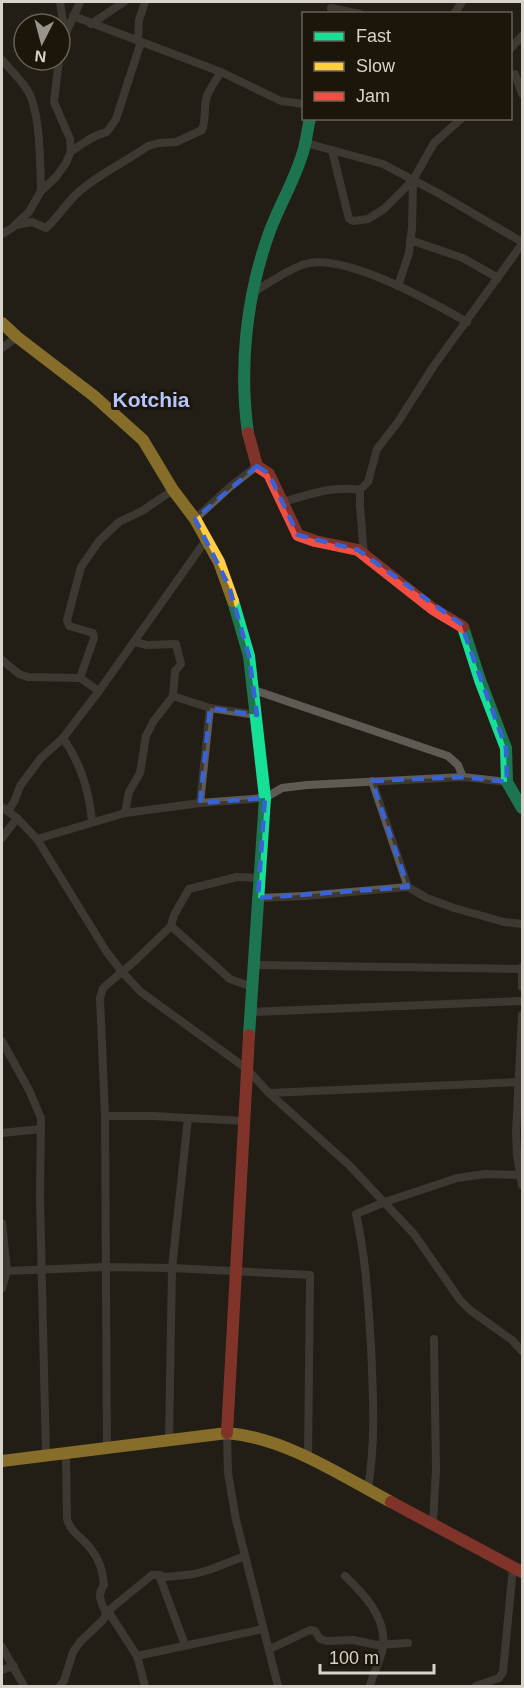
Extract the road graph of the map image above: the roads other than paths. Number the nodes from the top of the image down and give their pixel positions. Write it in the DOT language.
graph roads {
  1 [pos="80,2"];
  2 [pos="124,2"];
  3 [pos="145,2"];
  4 [pos="331,8"];
  5 [pos="350,12"];
  6 [pos="74,16"];
  7 [pos="72,20"];
  8 [pos="91,24"];
  9 [pos="139,42"];
  10 [pos="2,60"];
  11 [pos="58,72"];
  12 [pos="221,72"];
  13 [pos="516,74"];
  14 [pos="522,94"];
  15 [pos="302,104"];
  16 [pos="310,120"];
  17 [pos="460,120"];
  18 [pos="306,143"];
  19 [pos="332,150"];
  20 [pos="70,151"];
  21 [pos="413,180"];
  22 [pos="41,190"];
  23 [pos="16,225"];
  24 [pos="2,234"];
  25 [pos="410,240"];
  26 [pos="522,243"];
  27 [pos="498,278"];
  28 [pos="398,286"];
  29 [pos="252,293"];
  30 [pos="467,321"];
  31 [pos="2,323"];
  32 [pos="17,337"];
  33 [pos="2,348"];
  34 [pos="257,466"];
  35 [pos="173,490"];
  36 [pos="360,490"];
  37 [pos="283,502"];
  38 [pos="195,519"];
  39 [pos="206,540"];
  40 [pos="364,556"];
  41 [pos="135,642"];
  42 [pos="2,660"];
  43 [pos="80,678"];
  44 [pos="254,690"];
  45 [pos="99,691"];
  46 [pos="173,696"];
  47 [pos="210,708"];
  48 [pos="257,715"];
  49 [pos="63,738"];
  50 [pos="463,777"];
  51 [pos="372,780"];
  52 [pos="507,782"];
  53 [pos="265,798"];
  54 [pos="200,802"];
  55 [pos="522,808"];
  56 [pos="5,809"];
  57 [pos="125,813"];
  58 [pos="17,818"];
  59 [pos="92,822"];
  60 [pos="2,838"];
  61 [pos="37,839"];
  62 [pos="260,878"];
  63 [pos="408,887"];
  64 [pos="258,898"];
  65 [pos="522,924"];
  66 [pos="171,926"];
  67 [pos="254,965"];
  68 [pos="522,968"];
  69 [pos="122,972"];
  70 [pos="252,987"];
  71 [pos="522,987"];
  72 [pos="522,1001"];
  73 [pos="251,1012"];
  74 [pos="522,1015"];
  75 [pos="2,1041"];
  76 [pos="247,1069"];
  77 [pos="520,1082"];
  78 [pos="270,1093"];
  79 [pos="105,1116"];
  80 [pos="188,1118"];
  81 [pos="244,1121"];
  82 [pos="41,1129"];
  83 [pos="2,1133"];
  84 [pos="521,1175"];
  85 [pos="522,1185"];
  86 [pos="385,1202"];
  87 [pos="2,1223"];
  88 [pos="105,1267"];
  89 [pos="172,1268"];
  90 [pos="42,1269"];
  91 [pos="7,1271"];
  92 [pos="237,1271"];
  93 [pos="2,1288"];
  94 [pos="434,1339"];
  95 [pos="522,1351"];
  96 [pos="227,1433"];
  97 [pos="169,1440"];
  98 [pos="107,1448"];
  99 [pos="66,1454"];
  100 [pos="46,1456"];
  101 [pos="308,1458"];
  102 [pos="2,1461"];
  103 [pos="368,1488"];
  104 [pos="433,1524"];
  105 [pos="245,1556"];
  106 [pos="518,1569"];
  107 [pos="159,1575"];
  108 [pos="345,1576"];
  109 [pos="107,1613"];
  110 [pos="264,1629"];
  111 [pos="408,1643"];
  112 [pos="185,1645"];
  113 [pos="383,1645"];
  114 [pos="2,1647"];
  115 [pos="270,1649"];
  116 [pos="136,1656"];
  117 [pos="14,1666"];
  118 [pos="2,1670"];
  119 [pos="24,1686"];
  120 [pos="60,1686"];
  121 [pos="145,1686"];
  122 [pos="278,1686"];
  123 [pos="370,1686"];
  124 [pos="476,1686"];
  1 -- 6 [label="street"];
  2 -- 8 [label="street"];
  3 -- 9 [label="street"];
  4 -- 5 [label="street"];
  6 -- 7 [label="street"];
  6 -- 8 [label="street"];
  8 -- 9 [label="street"];
  9 -- 12 [label="street"];
  9 -- 20 [label="street"];
  10 -- 22 [label="street"];
  11 -- 20 [label="street"];
  12 -- 15 [label="street"];
  12 -- 23 [label="street"];
  13 -- 14 [label="street"];
  16 -- 18 [label="main road"];
  17 -- 21 [label="street"];
  18 -- 19 [label="street"];
  18 -- 29 [label="main road"];
  19 -- 21 [label="street"];
  19 -- 21 [label="street"];
  20 -- 22 [label="street"];
  21 -- 25 [label="street"];
  21 -- 26 [label="street"];
  22 -- 23 [label="street"];
  23 -- 24 [label="street"];
  25 -- 27 [label="street"];
  25 -- 28 [label="street"];
  26 -- 27 [label="street"];
  27 -- 30 [label="street"];
  28 -- 29 [label="street"];
  28 -- 30 [label="street"];
  29 -- 34 [label="main road"];
  30 -- 36 [label="street"];
  31 -- 32 [label="main road"];
  32 -- 33 [label="street"];
  32 -- 35 [label="main road"];
  34 -- 37 [label="main road"];
  34 -- 38 [label="street"];
  35 -- 38 [label="main road"];
  35 -- 43 [label="street"];
  36 -- 37 [label="street"];
  36 -- 40 [label="street"];
  37 -- 40 [label="main road"];
  38 -- 39 [label="main road"];
  39 -- 41 [label="street"];
  39 -- 44 [label="main road"];
  40 -- 52 [label="main road"];
  41 -- 45 [label="street"];
  41 -- 46 [label="street"];
  42 -- 43 [label="street"];
  43 -- 45 [label="street"];
  44 -- 48 [label="main road"];
  44 -- 50 [label="street"];
  45 -- 49 [label="street"];
  46 -- 47 [label="street"];
  46 -- 57 [label="street"];
  47 -- 48 [label="street"];
  47 -- 54 [label="street"];
  48 -- 53 [label="main road"];
  49 -- 56 [label="street"];
  49 -- 59 [label="street"];
  50 -- 51 [label="street"];
  50 -- 52 [label="street"];
  51 -- 53 [label="street"];
  51 -- 63 [label="street"];
  52 -- 55 [label="main road"];
  53 -- 54 [label="street"];
  53 -- 62 [label="main road"];
  54 -- 57 [label="street"];
  56 -- 58 [label="street"];
  57 -- 59 [label="street"];
  58 -- 60 [label="street"];
  58 -- 61 [label="street"];
  59 -- 61 [label="street"];
  61 -- 69 [label="street"];
  62 -- 64 [label="main road"];
  62 -- 66 [label="street"];
  63 -- 64 [label="street"];
  63 -- 65 [label="street"];
  64 -- 67 [label="main road"];
  66 -- 69 [label="street"];
  66 -- 70 [label="street"];
  67 -- 68 [label="street"];
  67 -- 70 [label="main road"];
  68 -- 71 [label="street"];
  69 -- 76 [label="street"];
  69 -- 79 [label="street"];
  70 -- 73 [label="main road"];
  72 -- 73 [label="street"];
  73 -- 76 [label="main road"];
  74 -- 77 [label="street"];
  75 -- 82 [label="street"];
  76 -- 78 [label="street"];
  76 -- 81 [label="main road"];
  77 -- 78 [label="street"];
  77 -- 84 [label="street"];
  78 -- 86 [label="street"];
  79 -- 80 [label="street"];
  79 -- 88 [label="street"];
  80 -- 81 [label="street"];
  80 -- 89 [label="street"];
  81 -- 92 [label="main road"];
  82 -- 83 [label="street"];
  82 -- 90 [label="street"];
  84 -- 85 [label="street"];
  84 -- 86 [label="street"];
  86 -- 95 [label="street"];
  86 -- 103 [label="street"];
  87 -- 91 [label="street"];
  88 -- 89 [label="street"];
  88 -- 90 [label="street"];
  88 -- 98 [label="street"];
  89 -- 92 [label="street"];
  89 -- 97 [label="street"];
  90 -- 91 [label="street"];
  90 -- 100 [label="street"];
  91 -- 93 [label="street"];
  92 -- 96 [label="main road"];
  92 -- 101 [label="street"];
  94 -- 104 [label="street"];
  96 -- 97 [label="main road"];
  96 -- 101 [label="main road"];
  96 -- 105 [label="street"];
  97 -- 98 [label="main road"];
  98 -- 99 [label="main road"];
  99 -- 100 [label="main road"];
  99 -- 109 [label="street"];
  100 -- 102 [label="main road"];
  101 -- 103 [label="main road"];
  103 -- 104 [label="main road"];
  104 -- 106 [label="main road"];
  105 -- 107 [label="street"];
  105 -- 110 [label="street"];
  106 -- 124 [label="street"];
  107 -- 109 [label="street"];
  107 -- 112 [label="street"];
  108 -- 113 [label="street"];
  109 -- 116 [label="street"];
  109 -- 120 [label="street"];
  110 -- 112 [label="street"];
  110 -- 115 [label="street"];
  111 -- 113 [label="street"];
  112 -- 116 [label="street"];
  113 -- 115 [label="street"];
  113 -- 123 [label="street"];
  114 -- 117 [label="street"];
  115 -- 122 [label="street"];
  116 -- 121 [label="street"];
  117 -- 118 [label="street"];
  117 -- 119 [label="street"];
}
